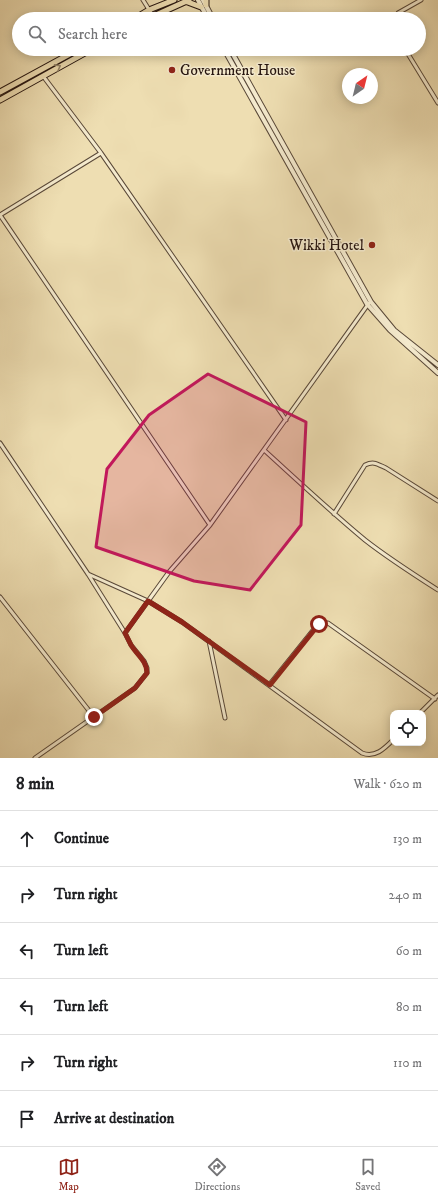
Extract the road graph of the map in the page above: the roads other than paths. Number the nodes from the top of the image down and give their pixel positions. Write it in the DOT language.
graph roads {
  1 [pos="143,0"];
  2 [pos="174,0"];
  3 [pos="198,0"];
  4 [pos="421,0"];
  5 [pos="187,1"];
  6 [pos="204,3"];
  7 [pos="150,10"];
  8 [pos="146,12"];
  9 [pos="162,12"];
  10 [pos="209,12"];
  11 [pos="400,12"];
  12 [pos="66,56"];
  13 [pos="79,56"];
  14 [pos="228,56"];
  15 [pos="234,56"];
  16 [pos="409,56"];
  17 [pos="43,76"];
  18 [pos="1,91"];
  19 [pos="0,100"];
  20 [pos="438,103"];
  21 [pos="101,153"];
  22 [pos="0,215"];
  23 [pos="369,303"];
  24 [pos="438,364"];
  25 [pos="438,373"];
  26 [pos="286,420"];
  27 [pos="0,443"];
  28 [pos="264,450"];
  29 [pos="438,501"];
  30 [pos="334,514"];
  31 [pos="210,525"];
  32 [pos="88,574"];
  33 [pos="438,590"];
  34 [pos="0,597"];
  35 [pos="148,601"];
  36 [pos="125,633"];
  37 [pos="209,641"];
  38 [pos="270,685"];
  39 [pos="438,695"];
  40 [pos="435,699"];
  41 [pos="423,710"];
  42 [pos="94,717"];
  43 [pos="225,718"];
  44 [pos="390,742"];
  45 [pos="35,758"];
  1 -- 7 [label="street"];
  2 -- 7 [label="main road"];
  3 -- 6 [label="street"];
  4 -- 11 [label="street"];
  5 -- 6 [label="main road"];
  5 -- 9 [label="main road"];
  6 -- 10 [label="street"];
  7 -- 8 [label="main road"];
  12 -- 18 [label="main road"];
  17 -- 13 [label="main road, one-way"];
  14 -- 23 [label="street"];
  15 -- 23 [label="street"];
  16 -- 20 [label="street"];
  17 -- 19 [label="main road"];
  17 -- 21 [label="street"];
  21 -- 22 [label="street"];
  21 -- 26 [label="street"];
  22 -- 31 [label="street"];
  23 -- 24 [label="street"];
  23 -- 25 [label="street"];
  23 -- 26 [label="street"];
  26 -- 28 [label="street"];
  27 -- 32 [label="street"];
  28 -- 30 [label="street"];
  28 -- 31 [label="street"];
  29 -- 30 [label="street"];
  30 -- 33 [label="street"];
  31 -- 35 [label="street"];
  32 -- 35 [label="street"];
  32 -- 36 [label="street"];
  34 -- 42 [label="street"];
  35 -- 36 [label="street"];
  35 -- 37 [label="street"];
  36 -- 42 [label="street"];
  37 -- 38 [label="street"];
  37 -- 43 [label="street"];
  38 -- 40 [label="street"];
  38 -- 44 [label="street"];
  39 -- 40 [label="street"];
  40 -- 41 [label="street"];
  42 -- 45 [label="street"];
}
